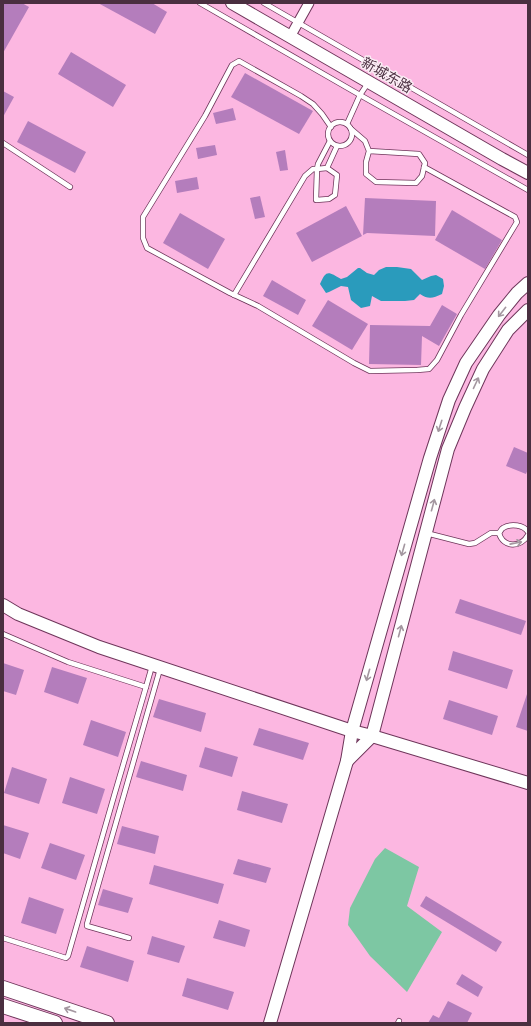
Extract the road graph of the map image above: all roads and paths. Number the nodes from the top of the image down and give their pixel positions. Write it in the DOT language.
graph roads {
  1 [pos="200,3"];
  2 [pos="232,3"];
  3 [pos="264,3"];
  4 [pos="309,3"];
  5 [pos="298,23"];
  6 [pos="290,37"];
  7 [pos="369,82"];
  8 [pos="360,95"];
  9 [pos="347,124"];
  10 [pos="331,127"];
  11 [pos="351,129"];
  12 [pos="330,141"];
  13 [pos="3,143"];
  14 [pos="337,146"];
  15 [pos="370,151"];
  16 [pos="528,155"];
  17 [pos="424,167"];
  18 [pos="327,168"];
  19 [pos="317,169"];
  20 [pos="528,173"];
  21 [pos="70,187"];
  22 [pos="528,190"];
  23 [pos="528,284"];
  24 [pos="234,295"];
  25 [pos="528,310"];
  26 [pos="426,533"];
  27 [pos="499,533"];
  28 [pos="528,534"];
  29 [pos="3,604"];
  30 [pos="3,634"];
  31 [pos="156,666"];
  32 [pos="146,687"];
  33 [pos="352,731"];
  34 [pos="372,736"];
  35 [pos="347,761"];
  36 [pos="528,783"];
  37 [pos="3,938"];
  38 [pos="129,938"];
  39 [pos="3,988"];
  40 [pos="3,1006"];
  41 [pos="55,1023"];
  42 [pos="107,1023"];
  43 [pos="270,1023"];
  1 -- 8 [label="lane"];
  2 -- 6 [label="main road, 新城东路"];
  3 -- 5 [label="lane"];
  4 -- 5 [label="street"];
  5 -- 6 [label="street"];
  5 -- 16 [label="lane"];
  6 -- 7 [label="main road, 新城东路"];
  7 -- 8 [label="lane"];
  7 -- 20 [label="main road, 新城东路"];
  8 -- 9 [label="lane"];
  8 -- 22 [label="lane"];
  9 -- 10 [label="lane"];
  9 -- 11 [label="lane"];
  10 -- 12 [label="lane"];
  10 -- 24 [label="lane"];
  11 -- 14 [label="lane"];
  11 -- 15 [label="lane"];
  12 -- 14 [label="lane"];
  12 -- 19 [label="lane"];
  13 -- 21 [label="lane"];
  14 -- 18 [label="lane"];
  15 -- 17 [label="lane"];
  15 -- 17 [label="lane"];
  17 -- 24 [label="lane"];
  18 -- 19 [label="lane"];
  18 -- 19 [label="lane"];
  19 -- 24 [label="lane"];
  23 -- 33 [label="main road, one-way"];
  26 -- 25 [label="main road, one-way"];
  26 -- 27 [label="lane"];
  34 -- 26 [label="main road, one-way"];
  27 -- 28 [label="lane"];
  27 -- 28 [label="lane, one-way"];
  29 -- 31 [label="main road"];
  30 -- 32 [label="lane"];
  31 -- 32 [label="lane"];
  31 -- 33 [label="main road"];
  31 -- 38 [label="lane"];
  32 -- 37 [label="lane"];
  33 -- 34 [label="main road"];
  33 -- 35 [label="main road"];
  34 -- 35 [label="main road"];
  34 -- 36 [label="main road"];
  35 -- 43 [label="main road"];
  42 -- 39 [label="main road, one-way"];
  40 -- 41 [label="main road"];
}
